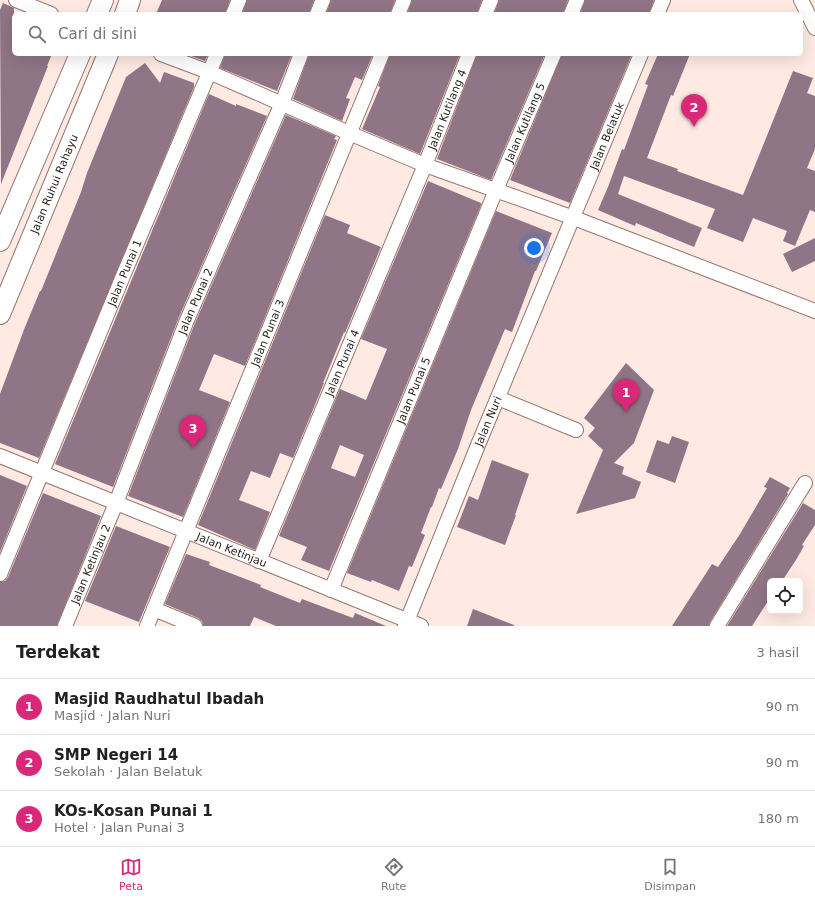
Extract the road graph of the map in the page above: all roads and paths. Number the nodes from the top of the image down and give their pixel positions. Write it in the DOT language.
graph roads {
  1 [pos="16,0"];
  2 [pos="103,0"];
  3 [pos="130,0"];
  4 [pos="239,0"];
  5 [pos="323,0"];
  6 [pos="404,0"];
  7 [pos="491,0"];
  8 [pos="577,0"];
  9 [pos="663,0"];
  10 [pos="801,0"];
  11 [pos="46,12"];
  12 [pos="98,12"];
  13 [pos="126,12"];
  14 [pos="234,12"];
  15 [pos="318,12"];
  16 [pos="399,12"];
  17 [pos="486,12"];
  18 [pos="572,12"];
  19 [pos="659,12"];
  20 [pos="815,28"];
  21 [pos="79,56"];
  22 [pos="107,56"];
  23 [pos="166,56"];
  24 [pos="216,56"];
  25 [pos="300,56"];
  26 [pos="381,56"];
  27 [pos="468,56"];
  28 [pos="553,56"];
  29 [pos="640,56"];
  30 [pos="209,72"];
  31 [pos="282,103"];
  32 [pos="349,133"];
  33 [pos="425,164"];
  34 [pos="496,190"];
  35 [pos="574,218"];
  36 [pos="0,242"];
  37 [pos="815,311"];
  38 [pos="0,314"];
  39 [pos="498,398"];
  40 [pos="576,430"];
  41 [pos="0,456"];
  42 [pos="42,473"];
  43 [pos="805,483"];
  44 [pos="116,503"];
  45 [pos="186,531"];
  46 [pos="259,561"];
  47 [pos="0,574"];
  48 [pos="331,590"];
  49 [pos="154,609"];
  50 [pos="406,623"];
  51 [pos="65,626"];
  52 [pos="147,626"];
  53 [pos="195,626"];
  54 [pos="421,626"];
  55 [pos="718,626"];
  1 -- 11 [label="street"];
  2 -- 12 [label="main road"];
  3 -- 13 [label="main road"];
  4 -- 14 [label="street"];
  5 -- 15 [label="street"];
  6 -- 16 [label="street"];
  7 -- 17 [label="street"];
  8 -- 18 [label="street"];
  9 -- 19 [label="street"];
  10 -- 20 [label="street"];
  21 -- 36 [label="main road"];
  22 -- 38 [label="main road, Jalan Ruhui Rahayu"];
  23 -- 30 [label="street"];
  24 -- 30 [label="street, Jalan Punai 1"];
  25 -- 31 [label="street, Jalan Punai 2"];
  26 -- 32 [label="street, Jalan Punai 3"];
  27 -- 33 [label="street, Jalan Kutilang 4"];
  28 -- 34 [label="street, Jalan Kutilang 5"];
  29 -- 35 [label="street, Jalan Belatuk"];
  30 -- 31 [label="street"];
  30 -- 42 [label="street, Jalan Punai 1"];
  31 -- 32 [label="street"];
  31 -- 44 [label="street, Jalan Punai 2"];
  32 -- 33 [label="street"];
  32 -- 45 [label="street, Jalan Punai 3"];
  33 -- 34 [label="street"];
  33 -- 46 [label="street, Jalan Punai 4"];
  34 -- 35 [label="street"];
  34 -- 48 [label="street, Jalan Punai 5"];
  35 -- 37 [label="street"];
  35 -- 39 [label="street, Jalan Nuri"];
  39 -- 40 [label="street"];
  39 -- 50 [label="street, Jalan Nuri"];
  41 -- 42 [label="street, Jalan Ketinjau"];
  42 -- 44 [label="street, Jalan Ketinjau"];
  42 -- 47 [label="street"];
  43 -- 55 [label="street"];
  44 -- 45 [label="street, Jalan Ketinjau"];
  44 -- 51 [label="street, Jalan Ketinjau 2"];
  45 -- 46 [label="street, Jalan Ketinjau"];
  45 -- 49 [label="street, Jalan Punai 3"];
  46 -- 48 [label="street, Jalan Ketinjau"];
  48 -- 50 [label="street, Jalan Ketinjau"];
  49 -- 52 [label="street, Jalan Punai 3"];
  49 -- 53 [label="street"];
  50 -- 54 [label="street, Jalan Ketinjau"];
}
